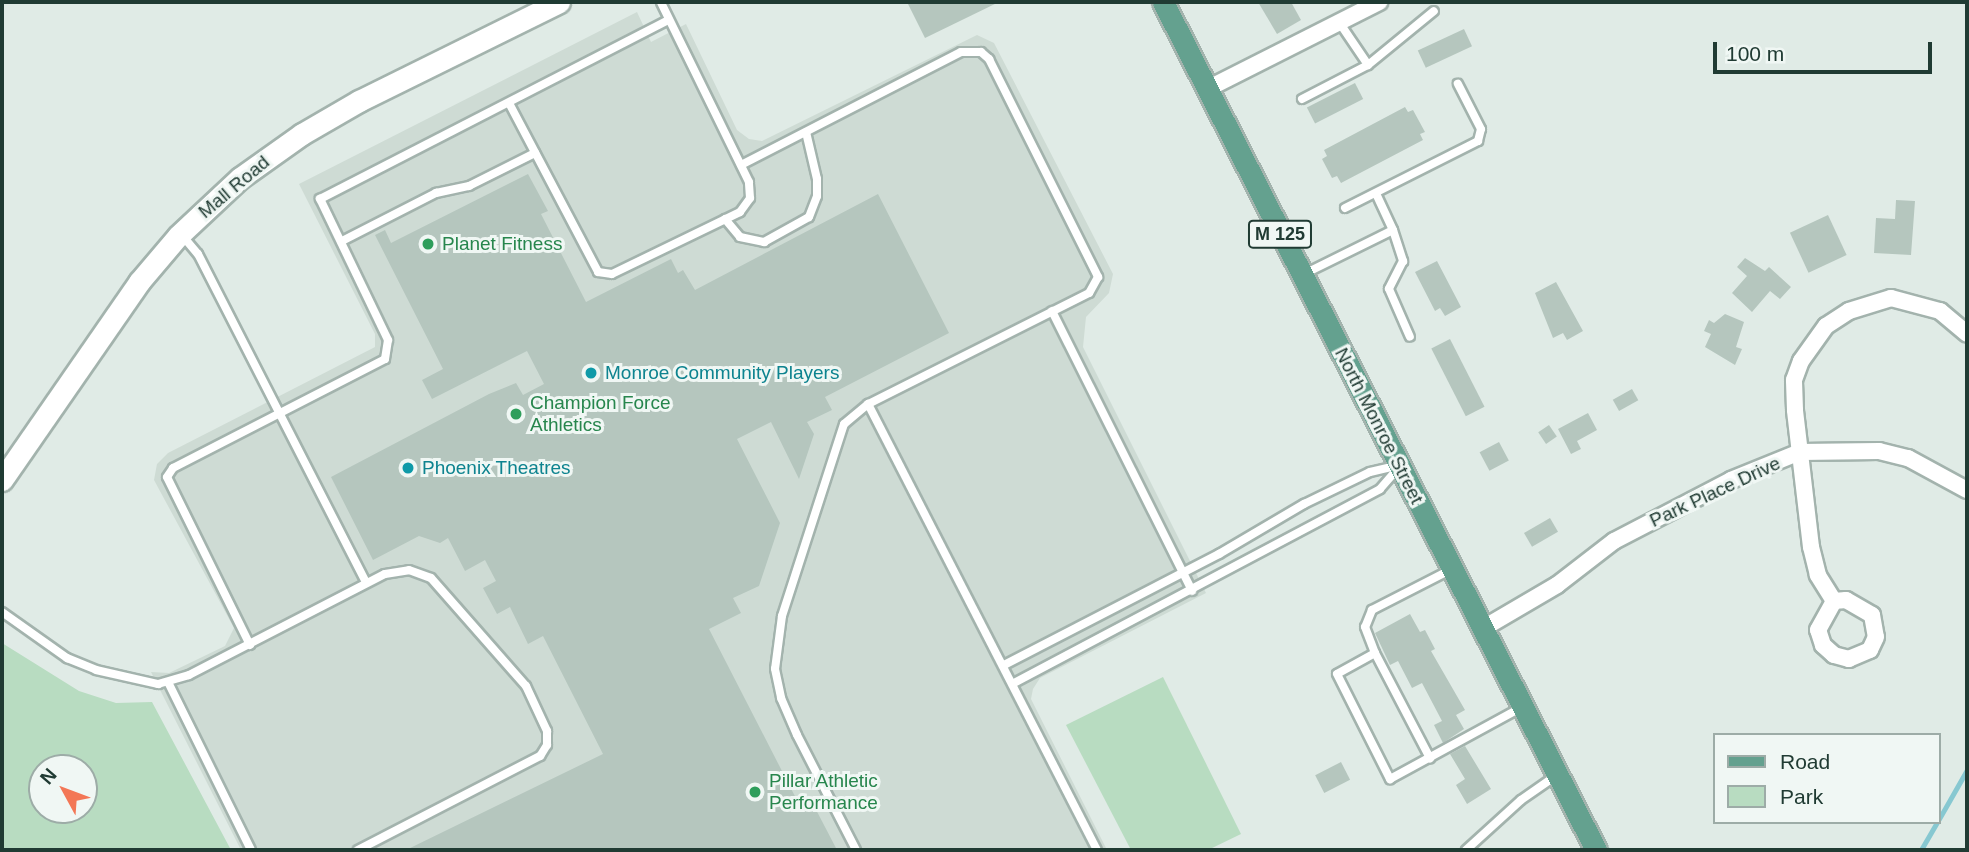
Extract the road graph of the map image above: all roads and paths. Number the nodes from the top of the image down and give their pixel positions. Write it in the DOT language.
graph roads {
  1 [pos="559,2"];
  2 [pos="661,2"];
  3 [pos="1163,2"];
  4 [pos="1379,2"];
  5 [pos="1434,12"];
  6 [pos="668,20"];
  7 [pos="1339,22"];
  8 [pos="1368,65"];
  9 [pos="1458,84"];
  10 [pos="1208,89"];
  11 [pos="1302,99"];
  12 [pos="509,103"];
  13 [pos="806,132"];
  14 [pos="535,153"];
  15 [pos="741,165"];
  16 [pos="1376,194"];
  17 [pos="1345,208"];
  18 [pos="725,219"];
  19 [pos="1393,230"];
  20 [pos="181,234"];
  21 [pos="342,241"];
  22 [pos="1302,276"];
  23 [pos="1052,311"];
  24 [pos="1967,334"];
  25 [pos="1410,337"];
  26 [pos="869,404"];
  27 [pos="279,412"];
  28 [pos="1800,452"];
  29 [pos="1400,466"];
  30 [pos="2,480"];
  31 [pos="1965,482"];
  32 [pos="1452,569"];
  33 [pos="1183,573"];
  34 [pos="366,583"];
  35 [pos="1192,591"];
  36 [pos="1834,601"];
  37 [pos="2,612"];
  38 [pos="1482,629"];
  39 [pos="250,645"];
  40 [pos="1375,653"];
  41 [pos="1004,665"];
  42 [pos="168,682"];
  43 [pos="1014,683"];
  44 [pos="1522,707"];
  45 [pos="1430,758"];
  46 [pos="1557,775"];
  47 [pos="251,850"];
  48 [pos="358,850"];
  49 [pos="856,850"];
  50 [pos="1097,850"];
  51 [pos="1466,850"];
  52 [pos="1596,850"];
  1 -- 20 [label="street, Mall Road"];
  2 -- 6 [label="lane"];
  3 -- 10 [label="main road, North Monroe Street / M 125"];
  4 -- 7 [label="street"];
  5 -- 8 [label="lane"];
  6 -- 12 [label="lane"];
  6 -- 15 [label="lane"];
  7 -- 8 [label="lane"];
  7 -- 10 [label="street"];
  8 -- 11 [label="lane"];
  9 -- 16 [label="lane"];
  10 -- 22 [label="main road, North Monroe Street / M 125"];
  12 -- 14 [label="lane"];
  12 -- 21 [label="lane"];
  13 -- 15 [label="lane"];
  13 -- 18 [label="lane"];
  13 -- 23 [label="lane"];
  14 -- 18 [label="lane"];
  14 -- 21 [label="lane"];
  15 -- 18 [label="lane"];
  16 -- 17 [label="lane"];
  16 -- 19 [label="lane"];
  19 -- 22 [label="lane"];
  19 -- 25 [label="lane"];
  20 -- 27 [label="lane"];
  20 -- 30 [label="street, Mall Road"];
  21 -- 27 [label="lane"];
  22 -- 29 [label="main road, North Monroe Street / M 125"];
  23 -- 26 [label="lane"];
  23 -- 33 [label="lane"];
  24 -- 28 [label="street"];
  26 -- 41 [label="lane"];
  26 -- 49 [label="lane"];
  27 -- 34 [label="lane"];
  27 -- 39 [label="lane"];
  28 -- 31 [label="street, Park Place Drive"];
  28 -- 36 [label="street"];
  28 -- 38 [label="street, Park Place Drive"];
  29 -- 32 [label="main road, North Monroe Street / M 125"];
  29 -- 33 [label="lane"];
  29 -- 35 [label="lane"];
  32 -- 38 [label="main road, North Monroe Street / M 125"];
  32 -- 40 [label="lane"];
  33 -- 35 [label="lane"];
  33 -- 41 [label="lane"];
  34 -- 39 [label="lane"];
  34 -- 48 [label="lane"];
  35 -- 43 [label="lane"];
  37 -- 42 [label="lane"];
  38 -- 44 [label="main road, North Monroe Street / M 125"];
  39 -- 42 [label="lane"];
  40 -- 45 [label="lane"];
  40 -- 45 [label="lane"];
  41 -- 43 [label="lane"];
  42 -- 47 [label="lane"];
  43 -- 50 [label="lane"];
  44 -- 45 [label="lane"];
  44 -- 46 [label="main road, North Monroe Street / M 125"];
  46 -- 51 [label="lane"];
  46 -- 52 [label="main road, North Monroe Street / M 125"];
}
